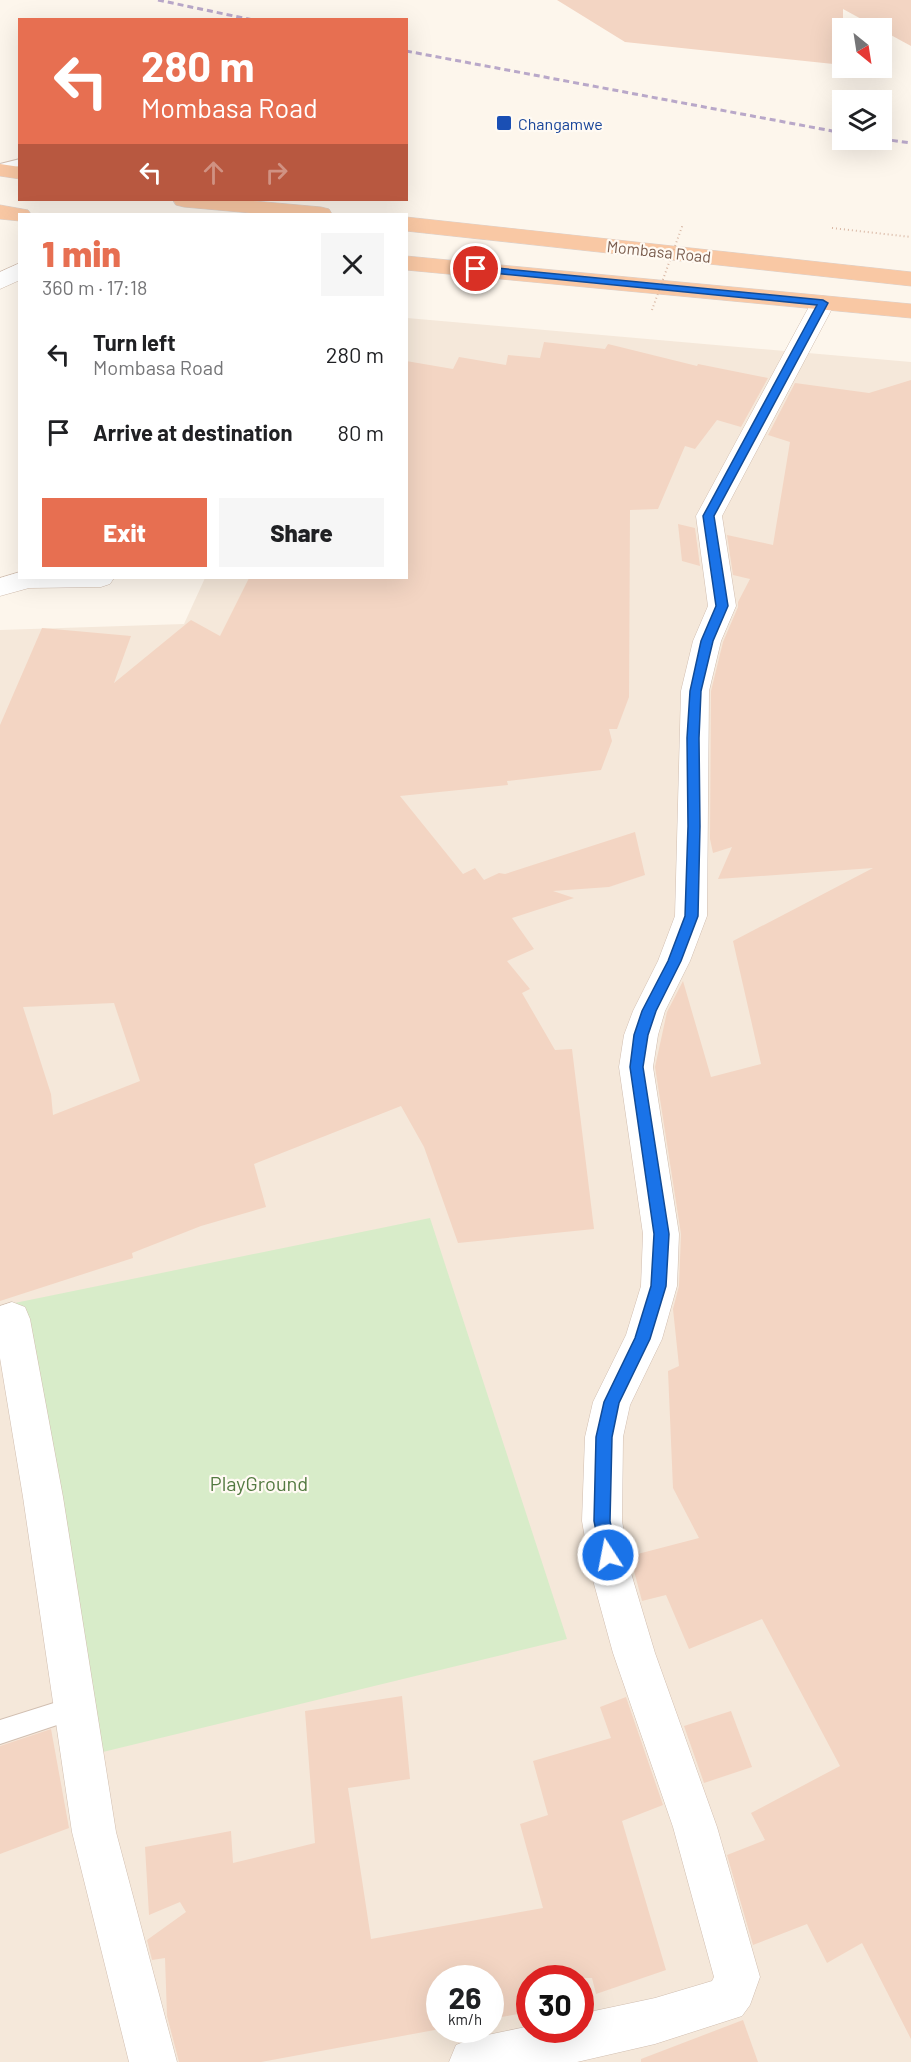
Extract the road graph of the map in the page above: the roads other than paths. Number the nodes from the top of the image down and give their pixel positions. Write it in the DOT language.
graph roads {
  1 [pos="18,163"];
  2 [pos="0,168"];
  3 [pos="18,172"];
  4 [pos="194,201"];
  5 [pos="0,212"];
  6 [pos="311,213"];
  7 [pos="18,215"];
  8 [pos="408,224"];
  9 [pos="408,262"];
  10 [pos="18,271"];
  11 [pos="911,279"];
  12 [pos="0,282"];
  13 [pos="823,303"];
  14 [pos="911,311"];
  15 [pos="28,579"];
  16 [pos="0,587"];
  17 [pos="12,1320"];
  18 [pos="76,1708"];
  19 [pos="0,1732"];
  20 [pos="153,2062"];
  21 [pos="473,2062"];
  1 -- 2 [label="lane"];
  2 -- 3 [label="highway"];
  4 -- 6 [label="highway"];
  5 -- 7 [label="highway"];
  8 -- 11 [label="highway, Mombasa Road"];
  9 -- 13 [label="highway, Mombasa Road"];
  10 -- 12 [label="street"];
  13 -- 14 [label="highway, Mombasa Road"];
  13 -- 21 [label="street"];
  15 -- 16 [label="street"];
  17 -- 18 [label="street"];
  18 -- 19 [label="lane"];
  18 -- 20 [label="street"];
}
